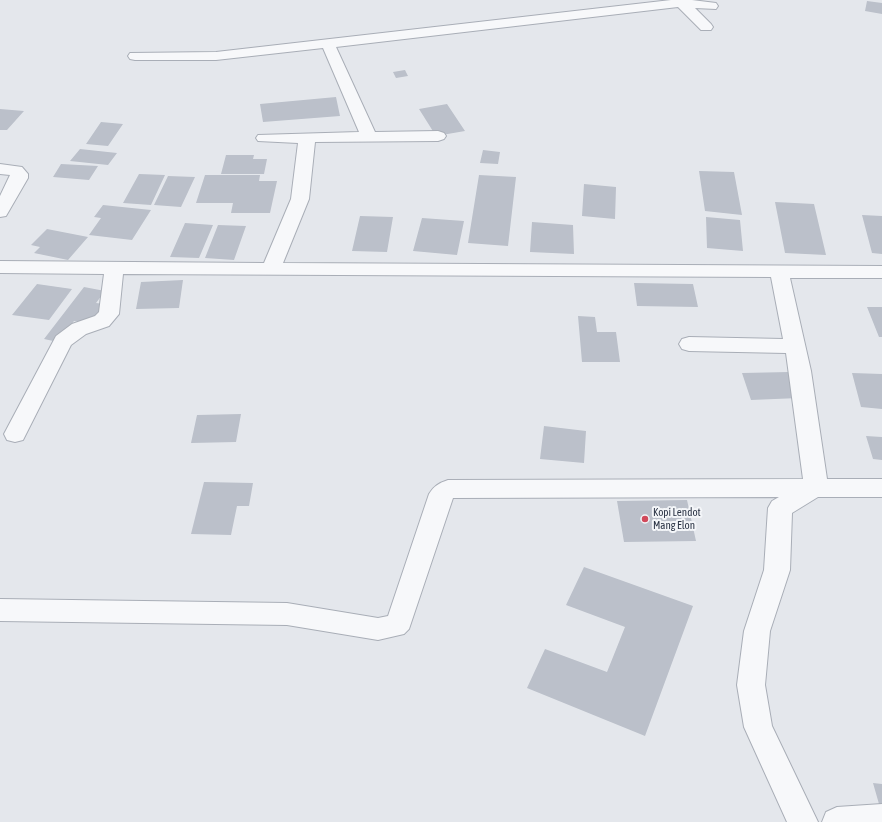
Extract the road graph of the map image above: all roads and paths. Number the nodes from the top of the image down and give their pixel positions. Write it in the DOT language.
graph roads {
  1 [pos="682,3"];
  2 [pos="711,6"];
  3 [pos="706,27"];
  4 [pos="328,44"];
  5 [pos="135,56"];
  6 [pos="369,136"];
  7 [pos="438,136"];
  8 [pos="307,137"];
  9 [pos="264,138"];
  10 [pos="0,169"];
  11 [pos="0,212"];
  12 [pos="0,267"];
  13 [pos="114,268"];
  14 [pos="271,269"];
  15 [pos="779,271"];
  16 [pos="882,272"];
  17 [pos="689,344"];
  18 [pos="794,346"];
  19 [pos="15,434"];
  20 [pos="816,487"];
  21 [pos="882,488"];
  22 [pos="0,610"];
  23 [pos="882,819"];
  24 [pos="803,822"];
  25 [pos="837,822"];
  1 -- 2 [label="street"];
  1 -- 3 [label="street"];
  1 -- 4 [label="street"];
  4 -- 5 [label="street"];
  4 -- 6 [label="street"];
  6 -- 7 [label="street"];
  6 -- 8 [label="street"];
  8 -- 9 [label="street"];
  8 -- 14 [label="street"];
  10 -- 11 [label="street"];
  12 -- 13 [label="street"];
  13 -- 14 [label="street"];
  13 -- 19 [label="street"];
  14 -- 15 [label="street"];
  15 -- 16 [label="street"];
  15 -- 18 [label="street"];
  17 -- 18 [label="street"];
  18 -- 20 [label="street"];
  20 -- 21 [label="street"];
  20 -- 22 [label="street"];
  20 -- 24 [label="street"];
  23 -- 25 [label="street"];
}
